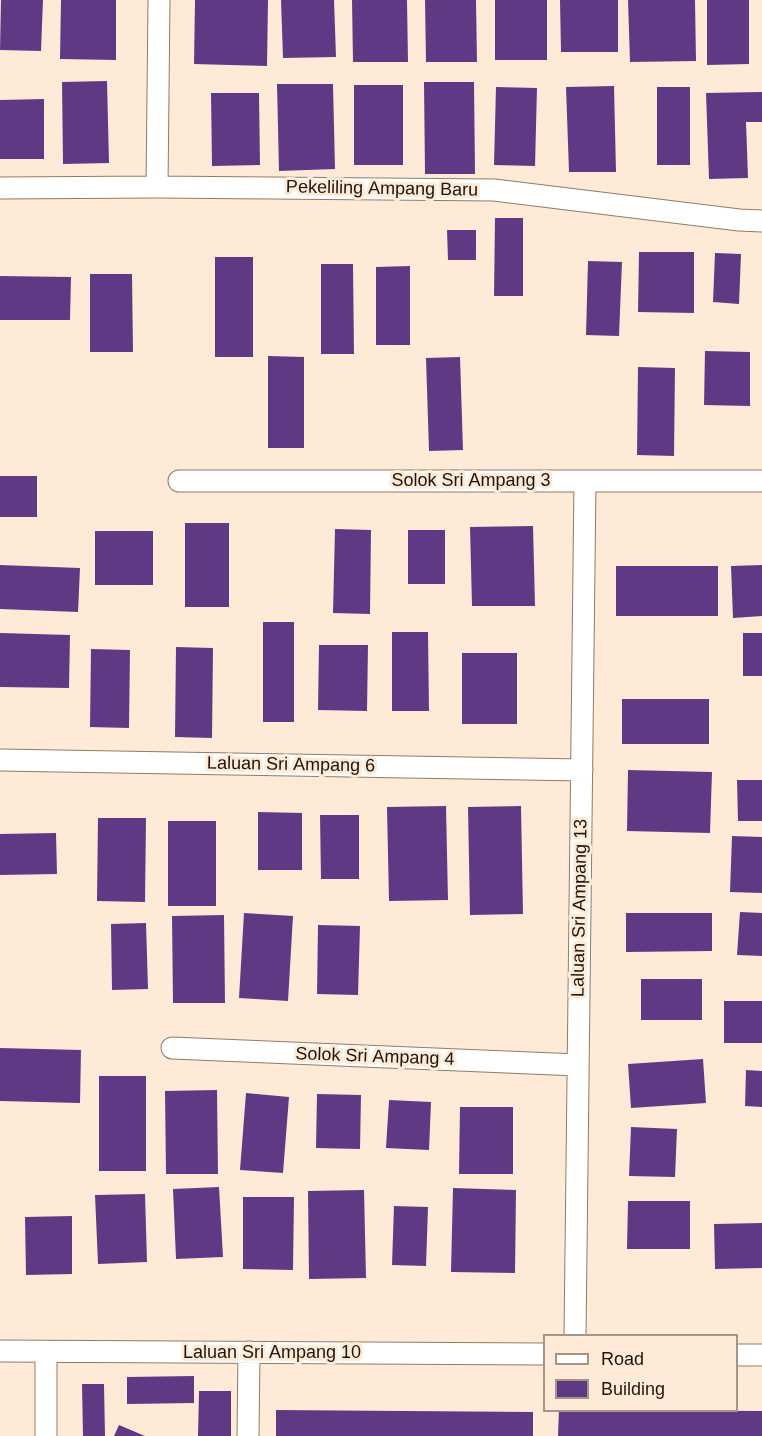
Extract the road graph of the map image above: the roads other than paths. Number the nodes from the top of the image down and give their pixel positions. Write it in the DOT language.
graph roads {
  1 [pos="159,0"];
  2 [pos="157,187"];
  3 [pos="0,188"];
  4 [pos="762,220"];
  5 [pos="179,481"];
  6 [pos="585,481"];
  7 [pos="762,481"];
  8 [pos="0,760"];
  9 [pos="582,770"];
  10 [pos="172,1048"];
  11 [pos="578,1065"];
  12 [pos="575,1334"];
  13 [pos="0,1351"];
  14 [pos="46,1352"];
  15 [pos="249,1352"];
  16 [pos="543,1354"];
  17 [pos="738,1355"];
  18 [pos="762,1355"];
  19 [pos="46,1436"];
  20 [pos="248,1436"];
  1 -- 2 [label="street"];
  2 -- 3 [label="street, Pekeliling Ampang Baru"];
  2 -- 4 [label="street, Pekeliling Ampang Baru"];
  5 -- 6 [label="street, Solok Sri Ampang 3"];
  6 -- 7 [label="street, Solok Sri Ampang 3"];
  6 -- 9 [label="street, Laluan Sri Ampang 13"];
  8 -- 9 [label="street, Laluan Sri Ampang 6"];
  9 -- 11 [label="street, Laluan Sri Ampang 13"];
  10 -- 11 [label="street, Solok Sri Ampang 4"];
  11 -- 12 [label="street, Laluan Sri Ampang 13"];
  13 -- 14 [label="street, Laluan Sri Ampang 10"];
  14 -- 15 [label="street, Laluan Sri Ampang 10"];
  14 -- 19 [label="street"];
  15 -- 16 [label="street, Laluan Sri Ampang 10"];
  15 -- 20 [label="street"];
  17 -- 18 [label="street"];
}
